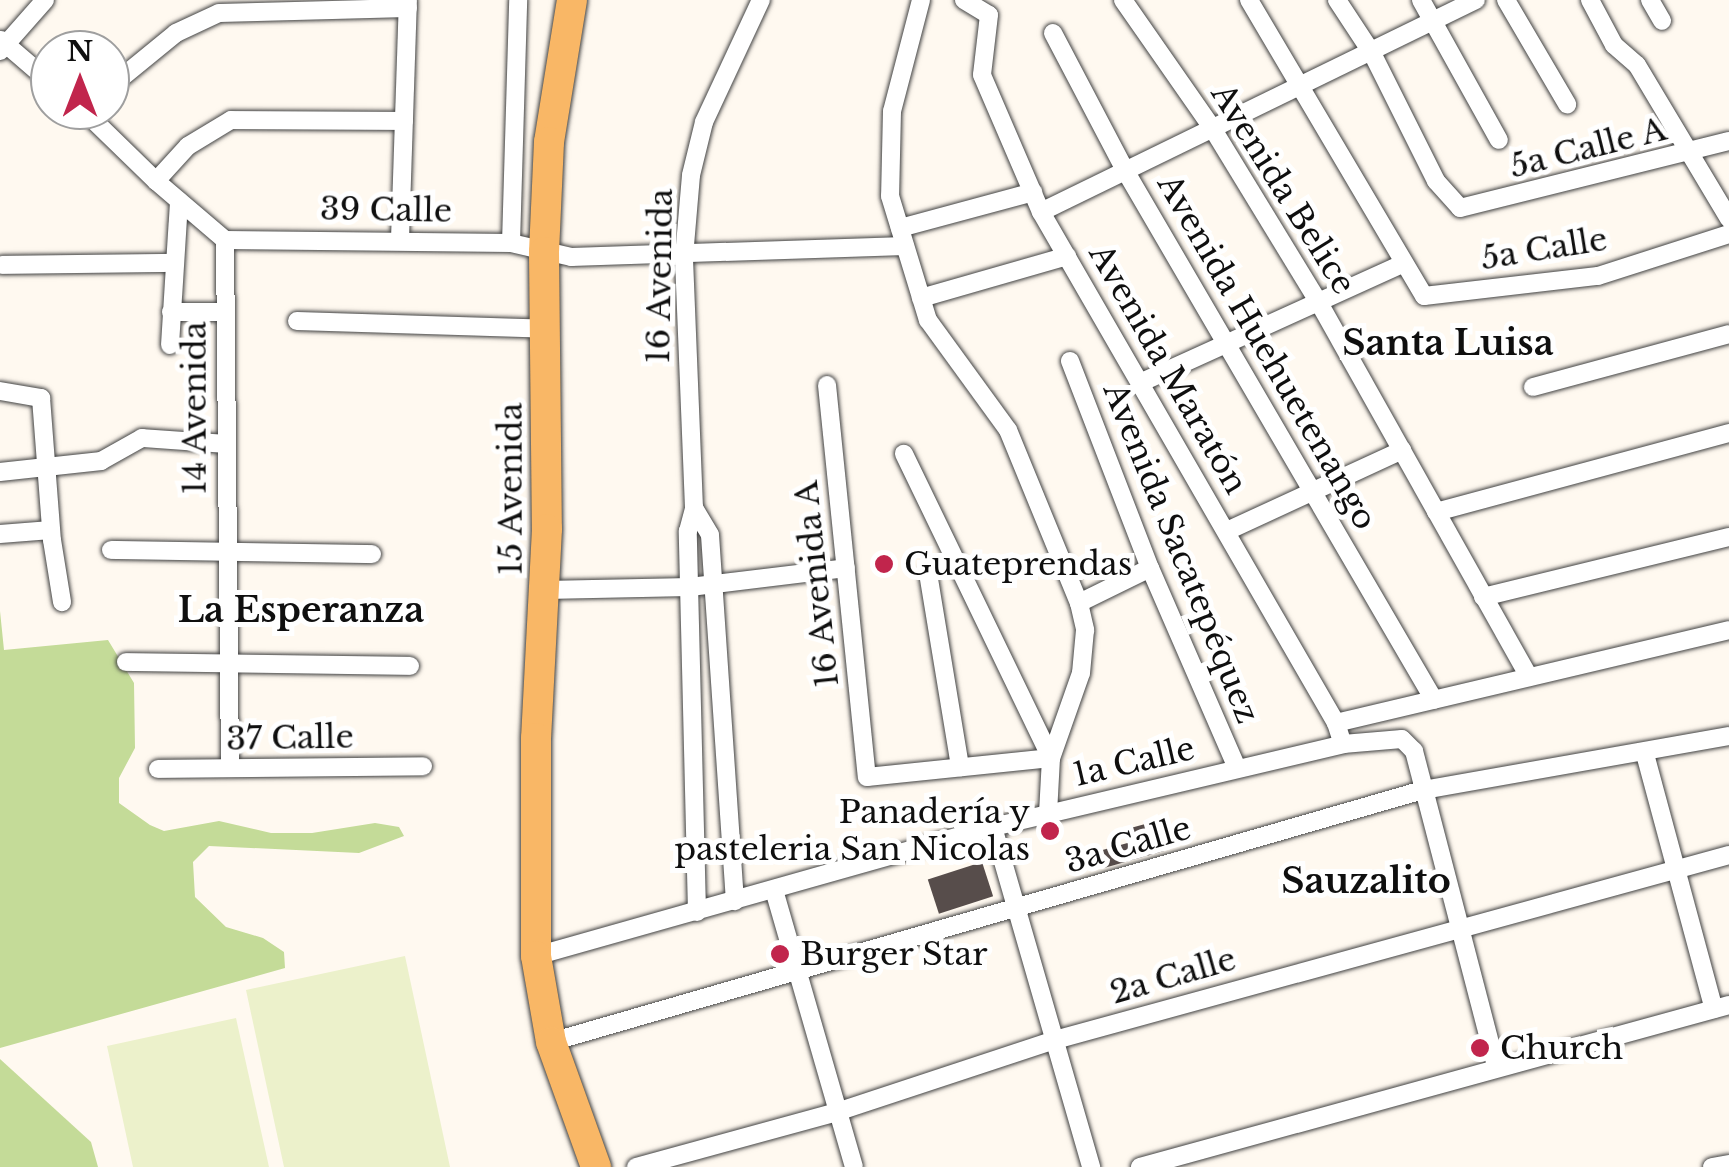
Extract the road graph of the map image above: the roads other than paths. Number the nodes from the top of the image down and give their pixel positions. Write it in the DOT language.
graph roads {
  1 [pos="45,0"];
  2 [pos="518,0"];
  3 [pos="761,0"];
  4 [pos="921,0"];
  5 [pos="964,0"];
  6 [pos="1124,0"];
  7 [pos="1249,0"];
  8 [pos="1337,0"];
  9 [pos="1421,0"];
  10 [pos="1476,0"];
  11 [pos="1506,0"];
  12 [pos="1590,0"];
  13 [pos="1650,0"];
  14 [pos="408,4"];
  15 [pos="570,11"];
  16 [pos="1662,21"];
  17 [pos="1434,23"];
  18 [pos="1052,33"];
  19 [pos="3,45"];
  20 [pos="1372,53"];
  21 [pos="30,66"];
  22 [pos="130,71"];
  23 [pos="1298,84"];
  24 [pos="1567,104"];
  25 [pos="404,120"];
  26 [pos="1211,126"];
  27 [pos="103,130"];
  28 [pos="1498,140"];
  29 [pos="1729,142"];
  30 [pos="1692,153"];
  31 [pos="1126,172"];
  32 [pos="156,182"];
  33 [pos="1033,192"];
  34 [pos="179,201"];
  35 [pos="1041,212"];
  36 [pos="1729,219"];
  37 [pos="1729,234"];
  38 [pos="902,237"];
  39 [pos="400,239"];
  40 [pos="225,240"];
  41 [pos="511,243"];
  42 [pos="544,252"];
  43 [pos="1066,256"];
  44 [pos="684,257"];
  45 [pos="173,263"];
  46 [pos="1402,264"];
  47 [pos="2,265"];
  48 [pos="921,298"];
  49 [pos="1318,301"];
  50 [pos="172,312"];
  51 [pos="225,312"];
  52 [pos="297,321"];
  53 [pos="546,329"];
  54 [pos="1729,334"];
  55 [pos="1227,343"];
  56 [pos="170,344"];
  57 [pos="1070,361"];
  58 [pos="1142,382"];
  59 [pos="827,385"];
  60 [pos="1533,387"];
  61 [pos="0,391"];
  62 [pos="1729,433"];
  63 [pos="225,444"];
  64 [pos="1402,450"];
  65 [pos="904,454"];
  66 [pos="46,467"];
  67 [pos="0,472"];
  68 [pos="1314,490"];
  69 [pos="694,508"];
  70 [pos="1436,512"];
  71 [pos="51,530"];
  72 [pos="1227,531"];
  73 [pos="0,534"];
  74 [pos="1729,538"];
  75 [pos="112,550"];
  76 [pos="372,554"];
  77 [pos="226,555"];
  78 [pos="846,568"];
  79 [pos="1150,568"];
  80 [pos="928,573"];
  81 [pos="713,584"];
  82 [pos="690,587"];
  83 [pos="545,590"];
  84 [pos="1483,597"];
  85 [pos="62,602"];
  86 [pos="1079,603"];
  87 [pos="1729,630"];
  88 [pos="126,662"];
  89 [pos="226,664"];
  90 [pos="410,666"];
  91 [pos="1528,677"];
  92 [pos="1434,700"];
  93 [pos="1336,723"];
  94 [pos="1729,736"];
  95 [pos="1343,744"];
  96 [pos="1645,754"];
  97 [pos="1051,758"];
  98 [pos="422,766"];
  99 [pos="960,767"];
  100 [pos="230,768"];
  101 [pos="1238,768"];
  102 [pos="158,770"];
  103 [pos="1423,790"];
  104 [pos="1048,814"];
  105 [pos="993,826"];
  106 [pos="1729,855"];
  107 [pos="1679,868"];
  108 [pos="774,890"];
  109 [pos="734,901"];
  110 [pos="1019,908"];
  111 [pos="697,912"];
  112 [pos="1462,925"];
  113 [pos="536,956"];
  114 [pos="798,969"];
  115 [pos="1722,1007"];
  116 [pos="559,1040"];
  117 [pos="1055,1040"];
  118 [pos="1496,1066"];
  119 [pos="837,1112"];
  120 [pos="1729,1164"];
  121 [pos="596,1167"];
  122 [pos="616,1167"];
  123 [pos="636,1167"];
  124 [pos="854,1167"];
  125 [pos="1091,1167"];
  126 [pos="1140,1167"];
  127 [pos="1712,1167"];
  1 -- 19 [label="street"];
  2 -- 41 [label="street"];
  3 -- 44 [label="street, 16 Avenida"];
  4 -- 38 [label="street"];
  5 -- 33 [label="street, Avenida Maratón"];
  6 -- 26 [label="street, Avenida Belice"];
  7 -- 23 [label="street"];
  8 -- 20 [label="street"];
  9 -- 17 [label="street"];
  10 -- 17 [label="street"];
  11 -- 24 [label="street"];
  12 -- 30 [label="street"];
  13 -- 16 [label="street"];
  14 -- 22 [label="street"];
  14 -- 25 [label="street"];
  15 -- 42 [label="main road, 15 Avenida"];
  17 -- 20 [label="street"];
  17 -- 28 [label="street"];
  18 -- 31 [label="street, Avenida Huehuetenango"];
  19 -- 21 [label="street"];
  20 -- 23 [label="street"];
  20 -- 30 [label="street, 5a Calle A"];
  23 -- 26 [label="street"];
  23 -- 46 [label="street"];
  25 -- 32 [label="street"];
  25 -- 39 [label="street"];
  26 -- 31 [label="street"];
  26 -- 49 [label="street, Avenida Belice"];
  27 -- 32 [label="street"];
  29 -- 30 [label="street, 5a Calle A"];
  30 -- 36 [label="street"];
  31 -- 35 [label="street"];
  31 -- 55 [label="street, Avenida Huehuetenango"];
  32 -- 34 [label="street"];
  33 -- 35 [label="street, Avenida Maratón"];
  33 -- 38 [label="street"];
  34 -- 40 [label="street"];
  34 -- 45 [label="street"];
  35 -- 43 [label="street, Avenida Maratón"];
  37 -- 46 [label="street, 5a Calle"];
  38 -- 44 [label="street"];
  38 -- 48 [label="street"];
  39 -- 40 [label="street, 39 Calle"];
  39 -- 41 [label="street, 39 Calle"];
  40 -- 51 [label="street, 14 Avenida"];
  41 -- 42 [label="street, 39 Calle"];
  42 -- 44 [label="street"];
  42 -- 53 [label="main road, 15 Avenida"];
  43 -- 48 [label="street"];
  43 -- 58 [label="street, Avenida Maratón"];
  44 -- 69 [label="street, 16 Avenida"];
  45 -- 47 [label="street"];
  45 -- 50 [label="street"];
  46 -- 49 [label="street"];
  48 -- 86 [label="street"];
  49 -- 55 [label="street"];
  49 -- 64 [label="street, Avenida Belice"];
  50 -- 51 [label="street"];
  50 -- 56 [label="street"];
  51 -- 63 [label="street, 14 Avenida"];
  52 -- 53 [label="street"];
  53 -- 83 [label="main road, 15 Avenida"];
  54 -- 60 [label="street"];
  55 -- 58 [label="street"];
  55 -- 68 [label="street, Avenida Huehuetenango"];
  57 -- 79 [label="street, Avenida Sacatepéquez"];
  58 -- 72 [label="street, Avenida Maratón"];
  59 -- 78 [label="street, 16 Avenida A"];
  61 -- 66 [label="street"];
  62 -- 70 [label="street"];
  63 -- 66 [label="street"];
  63 -- 77 [label="street, 14 Avenida"];
  64 -- 68 [label="street"];
  64 -- 70 [label="street, Avenida Belice"];
  65 -- 97 [label="street"];
  66 -- 67 [label="street"];
  66 -- 71 [label="street"];
  68 -- 72 [label="street"];
  68 -- 92 [label="street, Avenida Huehuetenango"];
  69 -- 81 [label="street, 16 Avenida"];
  69 -- 82 [label="street, 16 Avenida"];
  70 -- 84 [label="street, Avenida Belice"];
  71 -- 73 [label="street"];
  71 -- 85 [label="street"];
  72 -- 93 [label="street, Avenida Maratón"];
  74 -- 84 [label="street"];
  75 -- 77 [label="street"];
  76 -- 77 [label="street"];
  77 -- 89 [label="street, 14 Avenida"];
  78 -- 81 [label="street"];
  78 -- 99 [label="street, 16 Avenida A"];
  79 -- 86 [label="street"];
  79 -- 101 [label="street, Avenida Sacatepéquez"];
  80 -- 99 [label="street"];
  81 -- 82 [label="street"];
  81 -- 109 [label="street, 16 Avenida"];
  82 -- 83 [label="street"];
  82 -- 111 [label="street, 16 Avenida"];
  83 -- 113 [label="main road, 15 Avenida"];
  84 -- 91 [label="street, Avenida Belice"];
  86 -- 97 [label="street"];
  87 -- 91 [label="street"];
  88 -- 89 [label="street"];
  89 -- 90 [label="street"];
  89 -- 100 [label="street, 14 Avenida"];
  91 -- 92 [label="street"];
  92 -- 93 [label="street"];
  93 -- 95 [label="street, Avenida Maratón"];
  94 -- 96 [label="street, 3a Calle"];
  95 -- 101 [label="street, 1a Calle"];
  95 -- 103 [label="street, 1a Calle"];
  96 -- 103 [label="street, 3a Calle"];
  96 -- 107 [label="street"];
  97 -- 99 [label="street"];
  97 -- 104 [label="street"];
  98 -- 100 [label="street, 37 Calle"];
  100 -- 102 [label="street, 37 Calle"];
  101 -- 104 [label="street, 1a Calle"];
  103 -- 110 [label="street, 3a Calle"];
  103 -- 112 [label="street"];
  104 -- 105 [label="street, 1a Calle"];
  105 -- 108 [label="street, 1a Calle"];
  105 -- 110 [label="street"];
  106 -- 107 [label="street, 2a Calle"];
  107 -- 112 [label="street, 2a Calle"];
  107 -- 115 [label="street"];
  108 -- 109 [label="street, 1a Calle"];
  108 -- 114 [label="street"];
  109 -- 111 [label="street, 1a Calle"];
  110 -- 114 [label="street, 3a Calle"];
  110 -- 117 [label="street"];
  111 -- 113 [label="street, 1a Calle"];
  112 -- 117 [label="street, 2a Calle"];
  112 -- 118 [label="street"];
  113 -- 116 [label="main road"];
  114 -- 116 [label="street, 3a Calle"];
  114 -- 119 [label="street"];
  115 -- 118 [label="street"];
  116 -- 121 [label="main road"];
  116 -- 122 [label="main road"];
  117 -- 119 [label="street, 2a Calle"];
  117 -- 125 [label="street"];
  118 -- 126 [label="street"];
  119 -- 123 [label="street, 2a Calle"];
  119 -- 124 [label="street"];
  120 -- 127 [label="street"];
}
